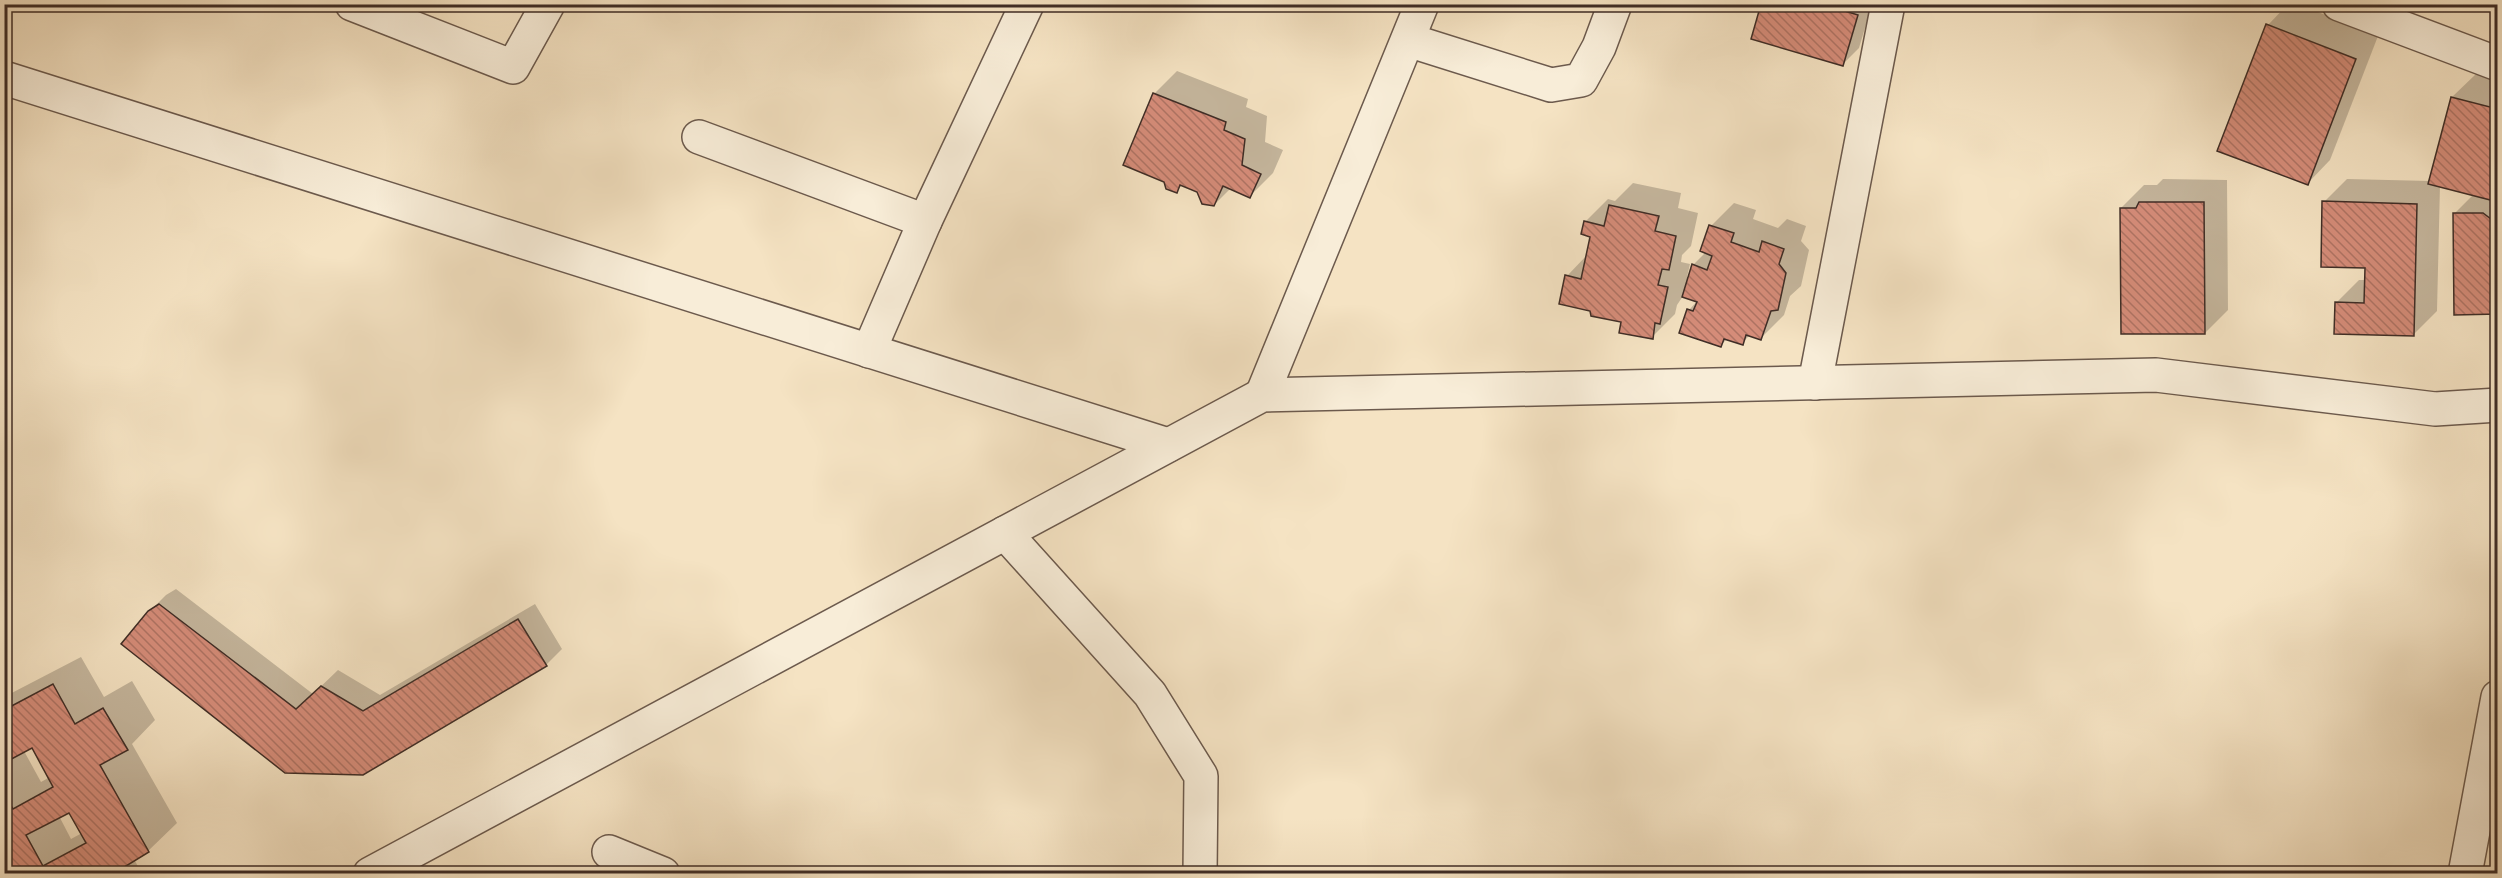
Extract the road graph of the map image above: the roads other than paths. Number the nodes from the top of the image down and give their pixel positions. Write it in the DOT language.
graph roads {
  1 [pos="352,4"];
  2 [pos="548,4"];
  3 [pos="1422,4"];
  4 [pos="1615,4"];
  5 [pos="1888,4"];
  6 [pos="2339,4"];
  7 [pos="1016,8"];
  8 [pos="1408,40"];
  9 [pos="2498,64"];
  10 [pos="4,78"];
  11 [pos="699,136"];
  12 [pos="925,221"];
  13 [pos="869,351"];
  14 [pos="1815,383"];
  15 [pos="1262,395"];
  16 [pos="2498,405"];
  17 [pos="1168,445"];
  18 [pos="1005,533"];
  19 [pos="2498,697"];
  20 [pos="609,852"];
  21 [pos="370,873"];
  22 [pos="663,873"];
  23 [pos="1200,873"];
  24 [pos="2465,873"];
  1 -- 2 [label="street"];
  3 -- 8 [label="street"];
  4 -- 8 [label="street"];
  5 -- 14 [label="street"];
  6 -- 9 [label="street"];
  7 -- 12 [label="street"];
  8 -- 15 [label="street"];
  10 -- 13 [label="street"];
  11 -- 12 [label="street"];
  12 -- 13 [label="street"];
  13 -- 17 [label="street"];
  14 -- 15 [label="street"];
  14 -- 16 [label="street"];
  15 -- 17 [label="street"];
  17 -- 18 [label="street"];
  18 -- 21 [label="street"];
  18 -- 23 [label="street"];
  19 -- 24 [label="street"];
  20 -- 22 [label="street"];
}
